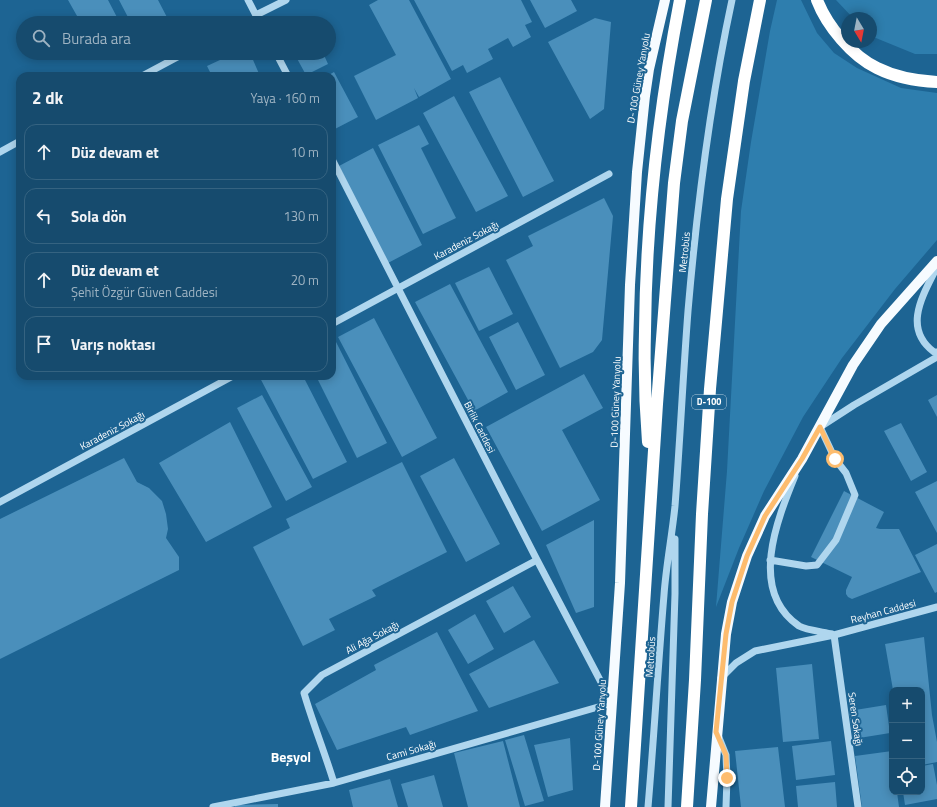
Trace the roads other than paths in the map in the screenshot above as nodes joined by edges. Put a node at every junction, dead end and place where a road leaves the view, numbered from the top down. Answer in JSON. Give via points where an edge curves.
{"nodes":[{"id":1,"x":248,"y":0,"type":"edge"},
{"id":2,"x":286,"y":0,"type":"edge"},
{"id":3,"x":666,"y":0,"type":"edge"},
{"id":4,"x":680,"y":0,"type":"edge"},
{"id":5,"x":706,"y":0,"type":"edge"},
{"id":6,"x":732,"y":0,"type":"edge"},
{"id":7,"x":760,"y":0,"type":"edge"},
{"id":8,"x":817,"y":0,"type":"edge"},
{"id":9,"x":256,"y":15,"type":"joint"},
{"id":10,"x":172,"y":60,"type":"edge"},
{"id":11,"x":280,"y":60,"type":"edge"},
{"id":12,"x":149,"y":72,"type":"edge"},
{"id":13,"x":286,"y":72,"type":"edge"},
{"id":14,"x":937,"y":82,"type":"edge"},
{"id":15,"x":16,"y":143,"type":"edge"},
{"id":16,"x":0,"y":152,"type":"edge"},
{"id":17,"x":336,"y":167,"type":"edge"},
{"id":18,"x":609,"y":174,"type":"dead end"},
{"id":19,"x":937,"y":262,"type":"edge"},
{"id":20,"x":937,"y":267,"type":"edge"},
{"id":21,"x":398,"y":288,"type":"junction"},
{"id":22,"x":336,"y":322,"type":"edge"},
{"id":23,"x":937,"y":352,"type":"edge"},
{"id":24,"x":937,"y":357,"type":"edge"},
{"id":25,"x":226,"y":380,"type":"edge"},
{"id":26,"x":820,"y":427,"type":"junction"},
{"id":27,"x":802,"y":459,"type":"junction"},
{"id":28,"x":652,"y":478,"type":"junction"},
{"id":29,"x":0,"y":502,"type":"edge"},
{"id":30,"x":674,"y":508,"type":"junction"},
{"id":31,"x":537,"y":560,"type":"junction"},
{"id":32,"x":770,"y":560,"type":"junction"},
{"id":33,"x":937,"y":607,"type":"edge"},
{"id":34,"x":834,"y":635,"type":"junction"},
{"id":35,"x":721,"y":678,"type":"junction"},
{"id":36,"x":612,"y":703,"type":"junction"},
{"id":37,"x":716,"y":732,"type":"junction"},
{"id":38,"x":334,"y":783,"type":"junction"},
{"id":39,"x":213,"y":807,"type":"edge"},
{"id":40,"x":605,"y":807,"type":"edge"},
{"id":41,"x":631,"y":807,"type":"edge"},
{"id":42,"x":648,"y":807,"type":"edge"},
{"id":43,"x":668,"y":807,"type":"edge"},
{"id":44,"x":687,"y":807,"type":"edge"},
{"id":45,"x":711,"y":807,"type":"edge"},
{"id":46,"x":726,"y":807,"type":"edge"},
{"id":47,"x":858,"y":807,"type":"edge"}],
"edges":[{"from":1,"to":9,"type":"street"},
{"from":2,"to":9,"type":"street"},
{"from":3,"to":36,"type":"main road","name":"D-100 Güney Yanyolu","via":[[648,76],[637,172],[630,277],[620,583]]},
{"from":4,"to":28,"type":"highway","via":[[658,136],[645,293],[647,426]]},
{"from":5,"to":28,"type":"highway","via":[[682,121],[674,183]]},
{"from":6,"to":30,"type":"street","name":"Metrobüs","via":[[706,141],[695,234]]},
{"from":7,"to":44,"type":"highway","number":"D-100","via":[[744,81],[727,199],[710,381]]},
{"from":8,"to":14,"type":"highway","via":[[830,26],[859,56],[877,68],[897,76],[921,82]]},
{"from":10,"to":12,"type":"street"},
{"from":11,"to":13,"type":"street"},
{"from":15,"to":16,"type":"street"},
{"from":17,"to":21,"type":"street","name":"Birlik Caddesi"},
{"from":18,"to":21,"type":"street","name":"Karadeniz Sokağı"},
{"from":19,"to":26,"type":"main road","via":[[881,324],[853,365]]},
{"from":20,"to":23,"type":"street","via":[[920,302],[918,316],[920,334],[926,346]]},
{"from":21,"to":22,"type":"street","name":"Karadeniz Sokağı"},
{"from":21,"to":31,"type":"street","name":"Birlik Caddesi"},
{"from":24,"to":26,"type":"street"},
{"from":25,"to":29,"type":"street","name":"Karadeniz Sokağı"},
{"from":26,"to":27,"type":"main road"},
{"from":26,"to":32,"type":"street","via":[[835,459],[846,473],[855,495],[836,540],[816,565],[806,566]]},
{"from":27,"to":32,"type":"street","via":[[784,503]]},
{"from":27,"to":35,"type":"main road","via":[[765,516],[747,556],[732,602]]},
{"from":28,"to":41,"type":"highway"},
{"from":30,"to":42,"type":"street","name":"Metrobüs","via":[[664,594]]},
{"from":30,"to":43,"type":"street","name":"Metrobüs","via":[[675,594]]},
{"from":31,"to":36,"type":"street","name":"Birlik Caddesi"},
{"from":31,"to":38,"type":"street","name":"Ali Ağa Sokağı","via":[[322,675],[304,694]]},
{"from":32,"to":34,"type":"street","via":[[772,588],[786,613],[800,626]]},
{"from":33,"to":34,"type":"street","name":"Reyhan Caddesi"},
{"from":34,"to":35,"type":"street","name":"Reyhan Caddesi","via":[[755,651]]},
{"from":34,"to":47,"type":"street","name":"Seren Sokağı"},
{"from":35,"to":37,"type":"main road"},
{"from":36,"to":38,"type":"street","name":"Cami Sokağı"},
{"from":36,"to":40,"type":"main road","name":"D-100 Güney Yanyolu"},
{"from":37,"to":45,"type":"main road"},
{"from":37,"to":46,"type":"street","via":[[726,755]]},
{"from":38,"to":39,"type":"street","name":"Cami Sokağı"}]}
